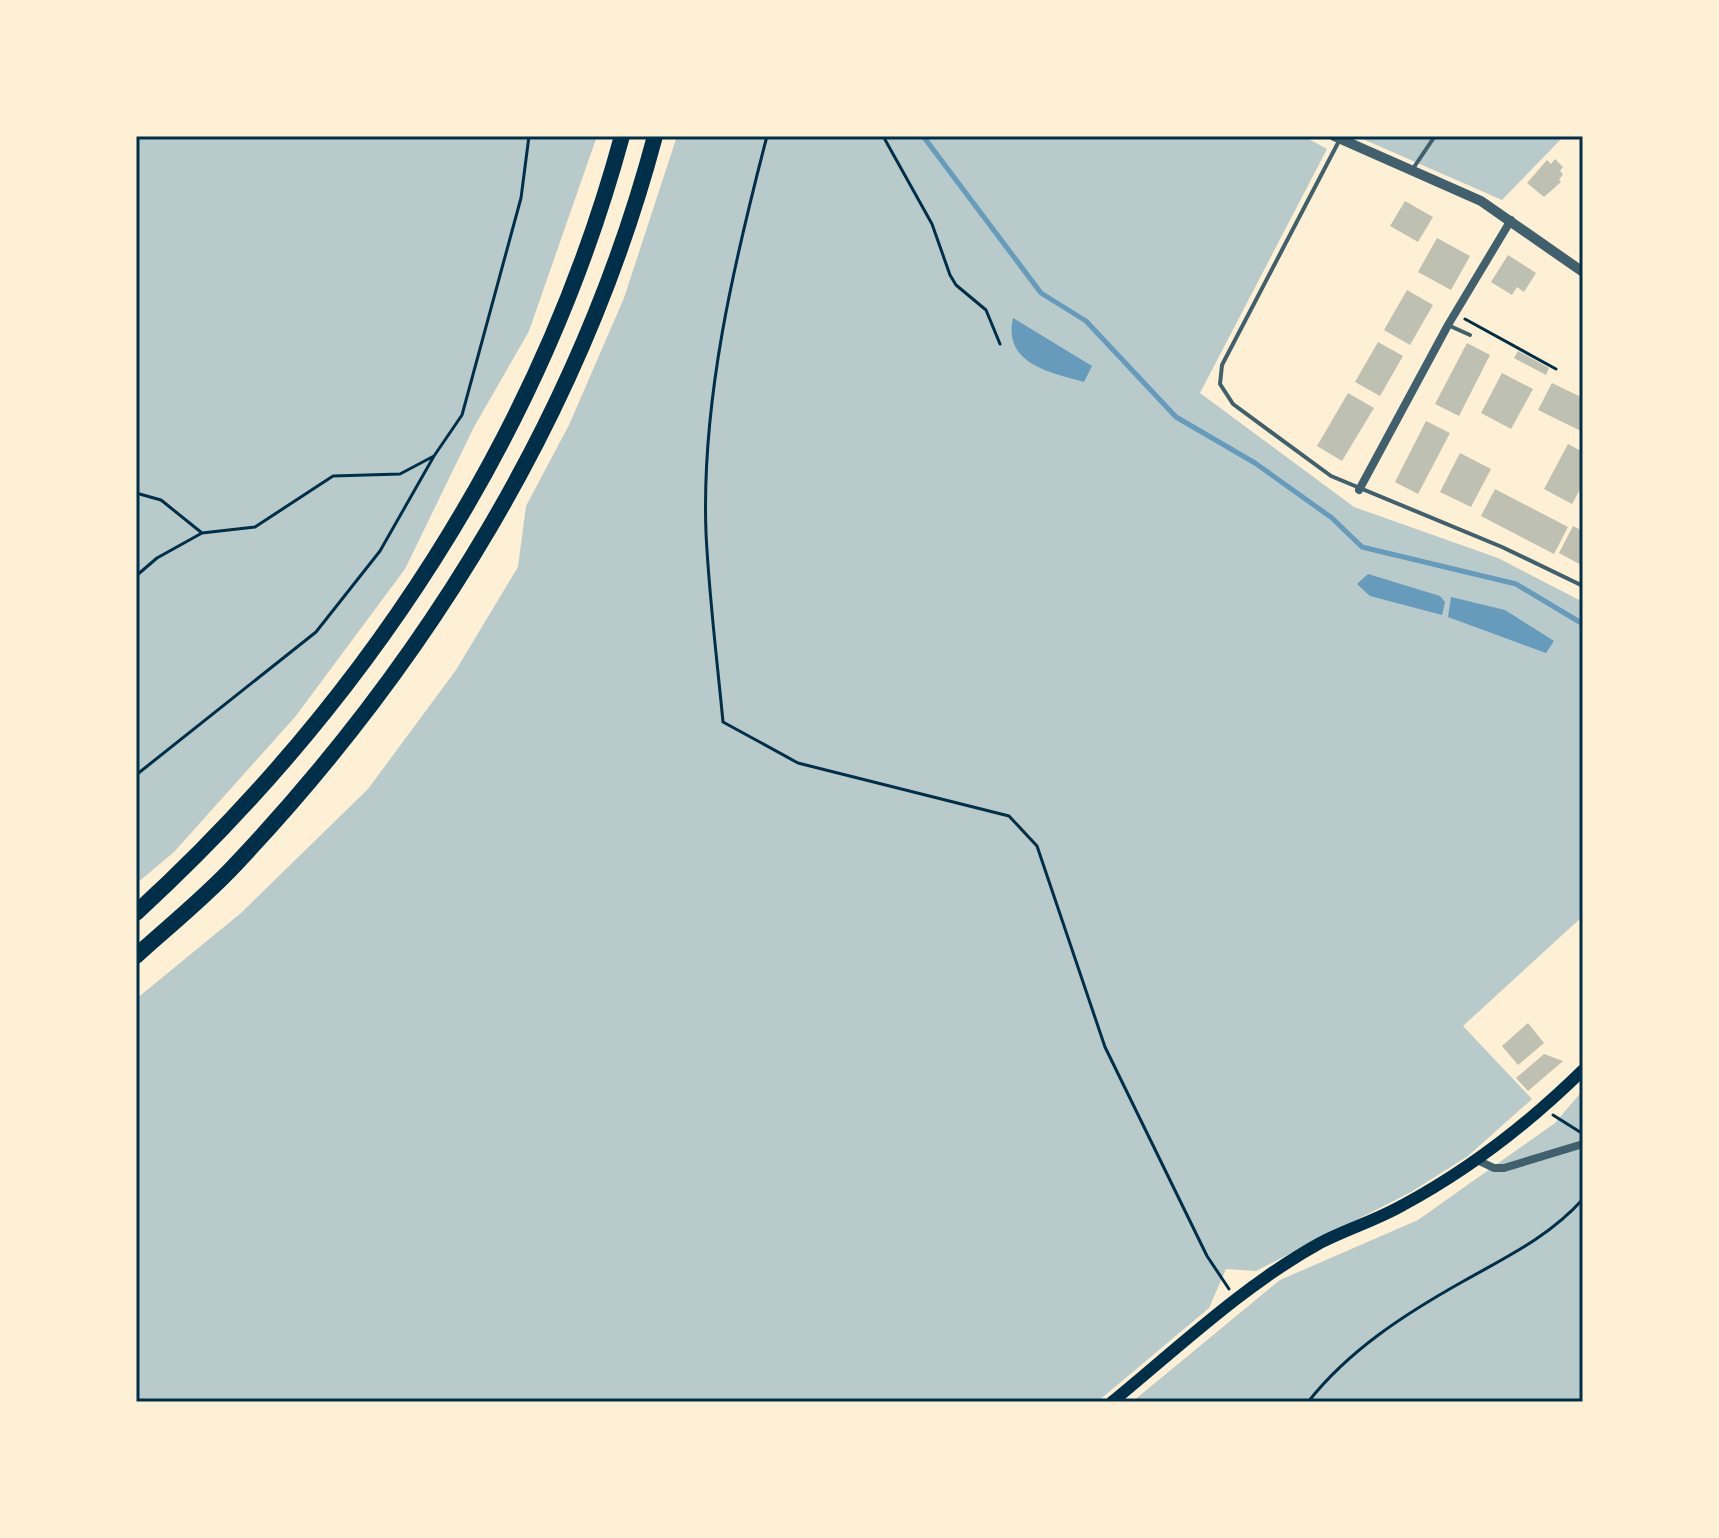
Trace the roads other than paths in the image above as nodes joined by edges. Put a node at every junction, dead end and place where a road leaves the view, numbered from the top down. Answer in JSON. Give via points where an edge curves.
{"nodes":[{"id":1,"x":622,"y":136,"type":"edge"},
{"id":2,"x":655,"y":136,"type":"edge"},
{"id":3,"x":1435,"y":136,"type":"edge"},
{"id":4,"x":1337,"y":138,"type":"edge"},
{"id":5,"x":1412,"y":170,"type":"junction"},
{"id":6,"x":1511,"y":220,"type":"junction"},
{"id":7,"x":1583,"y":272,"type":"edge"},
{"id":8,"x":1448,"y":325,"type":"junction"},
{"id":9,"x":1470,"y":335,"type":"dead end"},
{"id":10,"x":1359,"y":490,"type":"junction"},
{"id":11,"x":1583,"y":586,"type":"edge"},
{"id":12,"x":136,"y":913,"type":"edge"},
{"id":13,"x":136,"y":956,"type":"edge"},
{"id":14,"x":1583,"y":1070,"type":"edge"},
{"id":15,"x":1583,"y":1144,"type":"edge"},
{"id":16,"x":1477,"y":1160,"type":"junction"},
{"id":17,"x":1112,"y":1402,"type":"edge"}],
"edges":[{"from":1,"to":12,"type":"highway","via":[[555,327],[487,471],[406,606],[316,727],[210,845]]},
{"from":2,"to":13,"type":"highway","via":[[583,345],[512,491],[432,623],[338,750],[232,868]]},
{"from":3,"to":5,"type":"lane"},
{"from":4,"to":5,"type":"street"},
{"from":4,"to":10,"type":"lane","via":[[1222,365],[1220,384],[1233,404],[1331,476]]},
{"from":5,"to":6,"type":"street"},
{"from":6,"to":7,"type":"street"},
{"from":6,"to":8,"type":"street"},
{"from":8,"to":9,"type":"lane"},
{"from":8,"to":10,"type":"street"},
{"from":10,"to":11,"type":"lane"},
{"from":14,"to":16,"type":"main road","via":[[1544,1109]]},
{"from":15,"to":16,"type":"street","via":[[1504,1168]]},
{"from":16,"to":17,"type":"main road","via":[[1401,1206],[1319,1244],[1236,1299]]}]}
